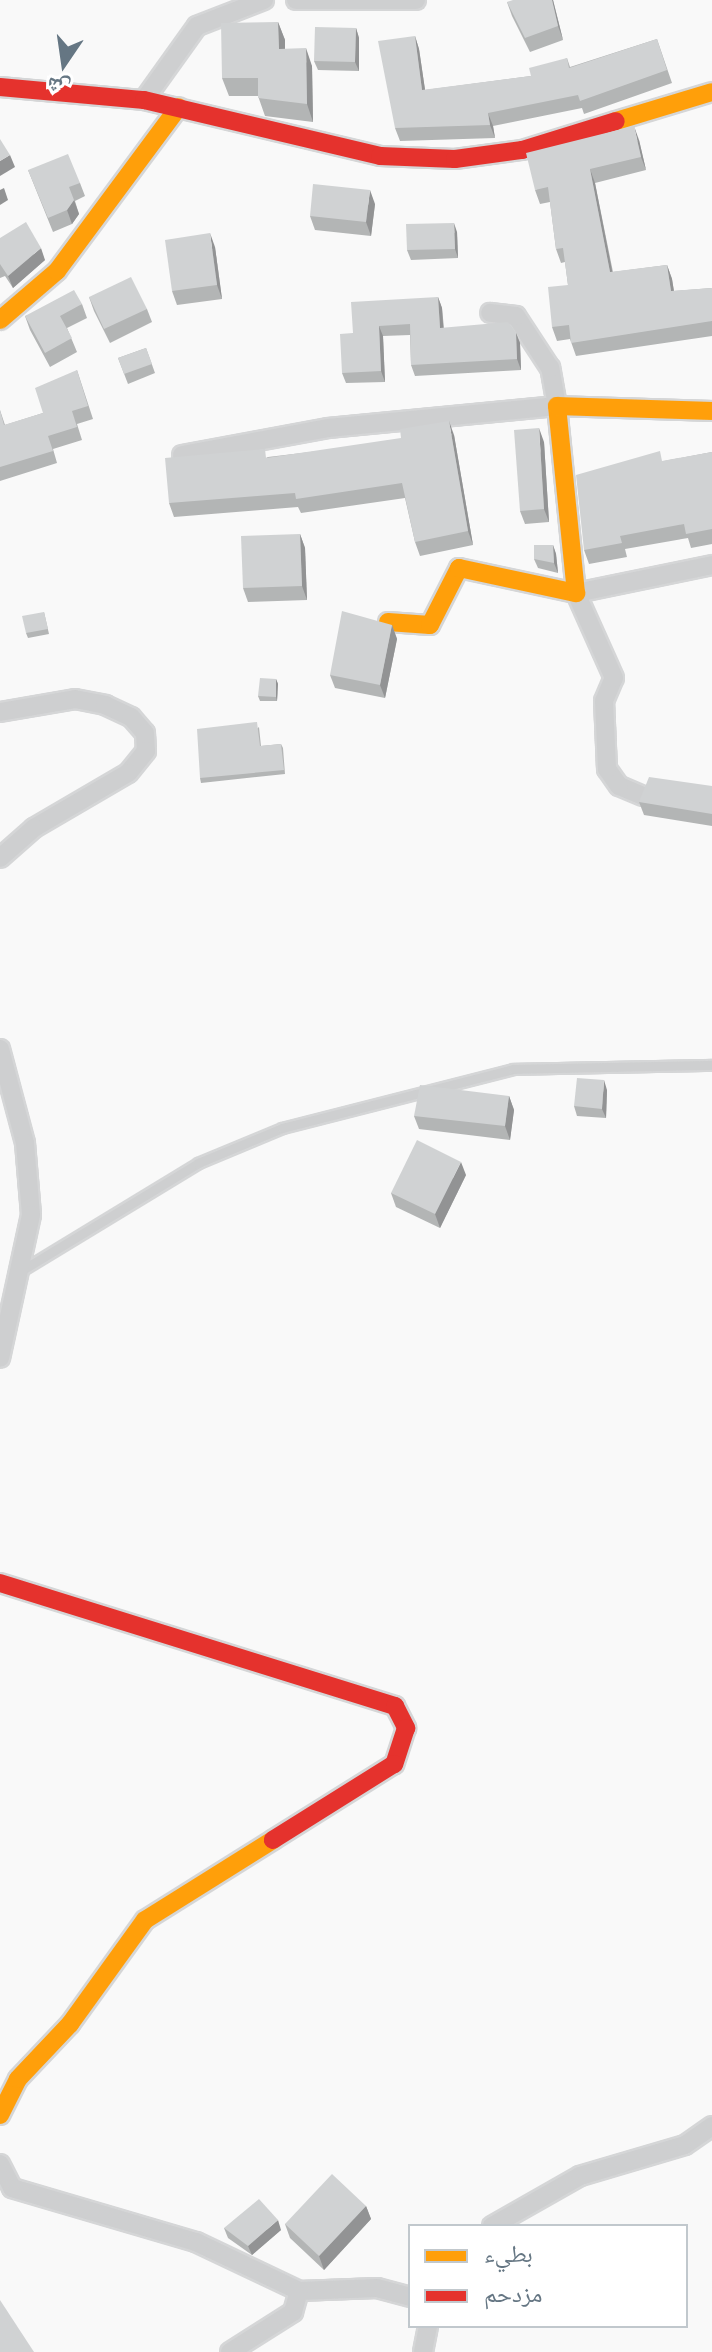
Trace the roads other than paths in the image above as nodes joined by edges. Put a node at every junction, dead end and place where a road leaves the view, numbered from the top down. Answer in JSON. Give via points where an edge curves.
{"nodes":[{"id":1,"x":264,"y":0,"type":"edge"},
{"id":2,"x":296,"y":0,"type":"edge"},
{"id":3,"x":416,"y":0,"type":"edge"},
{"id":4,"x":0,"y":87,"type":"edge"},
{"id":5,"x":712,"y":92,"type":"edge"},
{"id":6,"x":144,"y":100,"type":"junction"},
{"id":7,"x":179,"y":107,"type":"junction"},
{"id":8,"x":490,"y":313,"type":"dead end"},
{"id":9,"x":0,"y":320,"type":"edge"},
{"id":10,"x":557,"y":406,"type":"junction"},
{"id":11,"x":712,"y":411,"type":"edge"},
{"id":12,"x":182,"y":455,"type":"edge"},
{"id":13,"x":712,"y":565,"type":"edge"},
{"id":14,"x":576,"y":593,"type":"junction"},
{"id":15,"x":388,"y":622,"type":"edge"},
{"id":16,"x":0,"y":712,"type":"edge"},
{"id":17,"x":643,"y":796,"type":"edge"},
{"id":18,"x":0,"y":858,"type":"edge"},
{"id":19,"x":0,"y":1049,"type":"edge"},
{"id":20,"x":712,"y":1065,"type":"edge"},
{"id":21,"x":19,"y":1272,"type":"junction"},
{"id":22,"x":0,"y":1285,"type":"edge"},
{"id":23,"x":0,"y":1358,"type":"edge"},
{"id":24,"x":0,"y":1583,"type":"edge"},
{"id":25,"x":0,"y":2115,"type":"edge"},
{"id":26,"x":712,"y":2126,"type":"edge"},
{"id":27,"x":0,"y":2164,"type":"edge"},
{"id":28,"x":496,"y":2224,"type":"edge"},
{"id":29,"x":299,"y":2291,"type":"junction"},
{"id":30,"x":408,"y":2296,"type":"edge"},
{"id":31,"x":428,"y":2328,"type":"edge"},
{"id":32,"x":230,"y":2352,"type":"edge"},
{"id":33,"x":423,"y":2352,"type":"edge"}],
"edges":[{"from":1,"to":6,"type":"street","via":[[197,26]]},
{"from":2,"to":3,"type":"street"},
{"from":4,"to":6,"type":"street"},
{"from":5,"to":7,"type":"street","via":[[522,150],[455,159],[380,156],[291,140]]},
{"from":6,"to":7,"type":"street"},
{"from":7,"to":9,"type":"street","via":[[57,271]]},
{"from":8,"to":10,"type":"street","via":[[516,316],[550,368]]},
{"from":10,"to":11,"type":"street"},
{"from":10,"to":12,"type":"street","via":[[328,428]]},
{"from":10,"to":14,"type":"street"},
{"from":13,"to":14,"type":"street"},
{"from":14,"to":15,"type":"street","via":[[459,568],[430,625]]},
{"from":14,"to":17,"type":"street","via":[[614,678],[604,701],[607,769],[619,786]]},
{"from":16,"to":18,"type":"street","via":[[75,699],[105,705],[131,717],[145,733],[146,751],[128,773],[34,828]]},
{"from":19,"to":21,"type":"street","via":[[25,1143],[31,1215]]},
{"from":20,"to":21,"type":"lane","via":[[513,1069],[282,1128],[198,1163]]},
{"from":21,"to":22,"type":"street"},
{"from":21,"to":23,"type":"street"},
{"from":24,"to":25,"type":"street","via":[[310,1674],[395,1706],[406,1728],[394,1764],[145,1920],[70,2024],[18,2079]]},
{"from":26,"to":28,"type":"street","via":[[685,2145],[580,2176]]},
{"from":27,"to":29,"type":"street","via":[[12,2188],[196,2242]]},
{"from":29,"to":30,"type":"street","via":[[377,2288]]},
{"from":29,"to":32,"type":"street","via":[[293,2312]]},
{"from":31,"to":33,"type":"street"}]}
